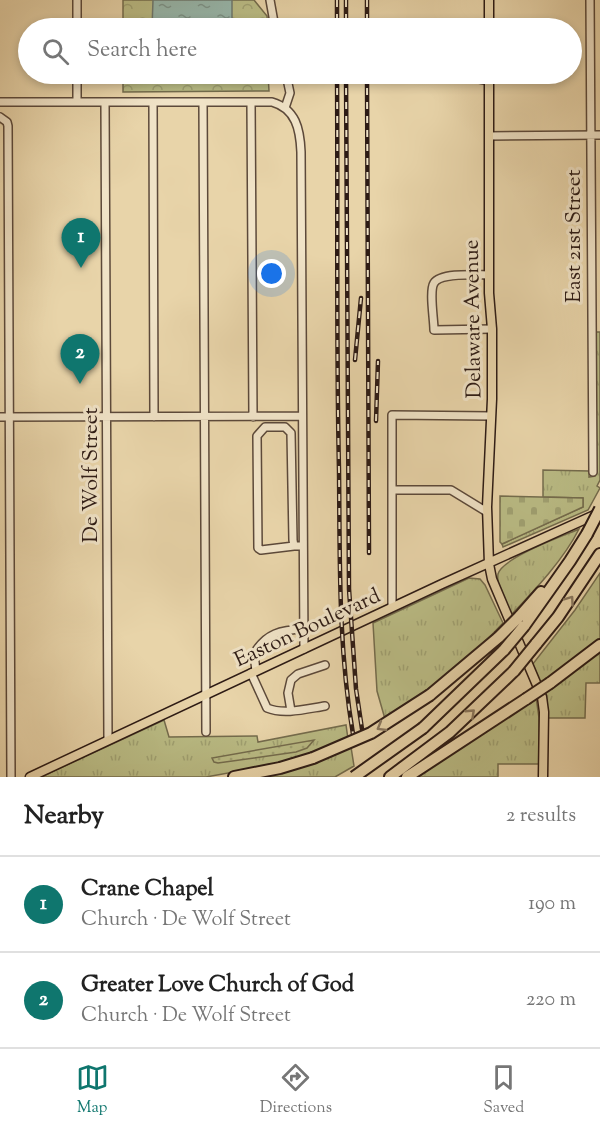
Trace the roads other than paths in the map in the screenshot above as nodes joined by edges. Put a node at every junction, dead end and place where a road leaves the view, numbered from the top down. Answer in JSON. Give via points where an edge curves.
{"nodes":[{"id":1,"x":77,"y":0,"type":"edge"},
{"id":2,"x":270,"y":0,"type":"edge"},
{"id":3,"x":489,"y":0,"type":"edge"},
{"id":4,"x":590,"y":0,"type":"edge"},
{"id":5,"x":77,"y":18,"type":"edge"},
{"id":6,"x":273,"y":18,"type":"edge"},
{"id":7,"x":489,"y":18,"type":"edge"},
{"id":8,"x":77,"y":84,"type":"edge"},
{"id":9,"x":288,"y":84,"type":"edge"},
{"id":10,"x":489,"y":84,"type":"edge"},
{"id":11,"x":0,"y":102,"type":"edge"},
{"id":12,"x":77,"y":102,"type":"junction"},
{"id":13,"x":105,"y":102,"type":"junction"},
{"id":14,"x":153,"y":102,"type":"junction"},
{"id":15,"x":203,"y":102,"type":"junction"},
{"id":16,"x":251,"y":102,"type":"junction"},
{"id":17,"x":285,"y":108,"type":"junction"},
{"id":18,"x":0,"y":117,"type":"edge"},
{"id":19,"x":591,"y":135,"type":"junction"},
{"id":20,"x":600,"y":135,"type":"edge"},
{"id":21,"x":489,"y":136,"type":"junction"},
{"id":22,"x":489,"y":275,"type":"junction"},
{"id":23,"x":492,"y":329,"type":"junction"},
{"id":24,"x":301,"y":416,"type":"junction"},
{"id":25,"x":491,"y":416,"type":"junction"},
{"id":26,"x":0,"y":417,"type":"edge"},
{"id":27,"x":9,"y":417,"type":"junction"},
{"id":28,"x":106,"y":417,"type":"junction"},
{"id":29,"x":154,"y":417,"type":"junction"},
{"id":30,"x":205,"y":417,"type":"junction"},
{"id":31,"x":253,"y":417,"type":"junction"},
{"id":32,"x":593,"y":472,"type":"dead end"},
{"id":33,"x":392,"y":490,"type":"junction"},
{"id":34,"x":600,"y":511,"type":"edge"},
{"id":35,"x":487,"y":512,"type":"junction"},
{"id":36,"x":294,"y":546,"type":"junction"},
{"id":37,"x":303,"y":546,"type":"junction"},
{"id":38,"x":600,"y":554,"type":"edge"},
{"id":39,"x":489,"y":564,"type":"junction"},
{"id":40,"x":392,"y":607,"type":"junction"},
{"id":41,"x":522,"y":621,"type":"junction"},
{"id":42,"x":304,"y":629,"type":"junction"},
{"id":43,"x":600,"y":645,"type":"edge"},
{"id":44,"x":304,"y":649,"type":"junction"},
{"id":45,"x":10,"y":657,"type":"junction"},
{"id":46,"x":0,"y":658,"type":"edge"},
{"id":47,"x":325,"y":665,"type":"dead end"},
{"id":48,"x":254,"y":672,"type":"junction"},
{"id":49,"x":206,"y":695,"type":"junction"},
{"id":50,"x":325,"y":706,"type":"dead end"},
{"id":51,"x":291,"y":711,"type":"junction"},
{"id":52,"x":206,"y":732,"type":"dead end"},
{"id":53,"x":108,"y":740,"type":"junction"},
{"id":54,"x":428,"y":756,"type":"junction"},
{"id":55,"x":11,"y":777,"type":"edge"},
{"id":56,"x":30,"y":777,"type":"edge"},
{"id":57,"x":234,"y":777,"type":"edge"},
{"id":58,"x":354,"y":777,"type":"edge"},
{"id":59,"x":390,"y":777,"type":"edge"},
{"id":60,"x":407,"y":777,"type":"edge"},
{"id":61,"x":543,"y":777,"type":"edge"}],
"edges":[{"from":1,"to":5,"type":"street"},
{"from":2,"to":6,"type":"street"},
{"from":3,"to":7,"type":"main road"},
{"from":4,"to":19,"type":"street","name":"East 21st Street"},
{"from":8,"to":12,"type":"street"},
{"from":9,"to":17,"type":"street","via":[[290,93]]},
{"from":10,"to":21,"type":"main road","name":"Delaware Avenue"},
{"from":11,"to":12,"type":"street"},
{"from":12,"to":13,"type":"street"},
{"from":13,"to":14,"type":"street"},
{"from":13,"to":28,"type":"street","name":"De Wolf Street"},
{"from":14,"to":15,"type":"street"},
{"from":14,"to":29,"type":"street"},
{"from":15,"to":16,"type":"street"},
{"from":15,"to":30,"type":"street"},
{"from":16,"to":17,"type":"street","via":[[272,102]]},
{"from":16,"to":31,"type":"street"},
{"from":17,"to":24,"type":"street","via":[[297,125],[301,152]]},
{"from":18,"to":27,"type":"street","via":[[8,126]]},
{"from":19,"to":20,"type":"street"},
{"from":19,"to":21,"type":"street"},
{"from":19,"to":32,"type":"street","name":"East 21st Street"},
{"from":21,"to":22,"type":"main road","name":"Delaware Avenue"},
{"from":22,"to":23,"type":"main road","name":"Delaware Avenue"},
{"from":22,"to":23,"type":"street","via":[[450,276],[433,284],[434,330]]},
{"from":23,"to":25,"type":"main road","name":"Delaware Avenue"},
{"from":24,"to":31,"type":"street"},
{"from":24,"to":37,"type":"street"},
{"from":25,"to":33,"type":"street","via":[[392,415]]},
{"from":25,"to":35,"type":"main road","name":"Delaware Avenue"},
{"from":26,"to":27,"type":"street"},
{"from":27,"to":28,"type":"street"},
{"from":27,"to":45,"type":"street"},
{"from":28,"to":29,"type":"street"},
{"from":28,"to":53,"type":"street","name":"De Wolf Street"},
{"from":29,"to":30,"type":"street"},
{"from":30,"to":31,"type":"street"},
{"from":30,"to":49,"type":"street"},
{"from":33,"to":35,"type":"street","via":[[451,490]]},
{"from":33,"to":40,"type":"street"},
{"from":34,"to":39,"type":"main road","name":"Easton Boulevard"},
{"from":34,"to":41,"type":"highway","bridge":true,"via":[[570,561]]},
{"from":35,"to":39,"type":"main road","name":"Delaware Avenue"},
{"from":36,"to":36,"type":"street","via":[[291,433],[285,427],[265,427],[257,436],[258,548]]},
{"from":36,"to":37,"type":"street"},
{"from":37,"to":42,"type":"street"},
{"from":54,"to":38,"type":"highway","one_way":true,"bridge":true,"via":[[537,644]]},
{"from":39,"to":40,"type":"main road","name":"Easton Boulevard"},
{"from":39,"to":61,"type":"main road","via":[[542,697]]},
{"from":40,"to":44,"type":"main road","name":"Easton Boulevard"},
{"from":41,"to":57,"type":"highway","one_way":true,"bridge":true,"via":[[430,695],[371,733],[313,758]]},
{"from":41,"to":58,"type":"highway","bridge":true,"via":[[504,650],[423,728]]},
{"from":42,"to":44,"type":"street"},
{"from":42,"to":48,"type":"street","via":[[269,635],[254,654]]},
{"from":43,"to":54,"type":"highway","bridge":true,"via":[[526,699]]},
{"from":44,"to":48,"type":"main road","name":"Easton Boulevard"},
{"from":45,"to":46,"type":"street"},
{"from":45,"to":55,"type":"street"},
{"from":47,"to":51,"type":"street","via":[[291,680]]},
{"from":48,"to":49,"type":"main road","name":"Easton Boulevard"},
{"from":48,"to":51,"type":"street","via":[[267,708]]},
{"from":49,"to":52,"type":"street"},
{"from":49,"to":53,"type":"main road","name":"Easton Boulevard"},
{"from":50,"to":51,"type":"street"},
{"from":53,"to":56,"type":"main road","name":"Easton Boulevard"},
{"from":54,"to":59,"type":"highway"},
{"from":54,"to":60,"type":"highway"}]}
